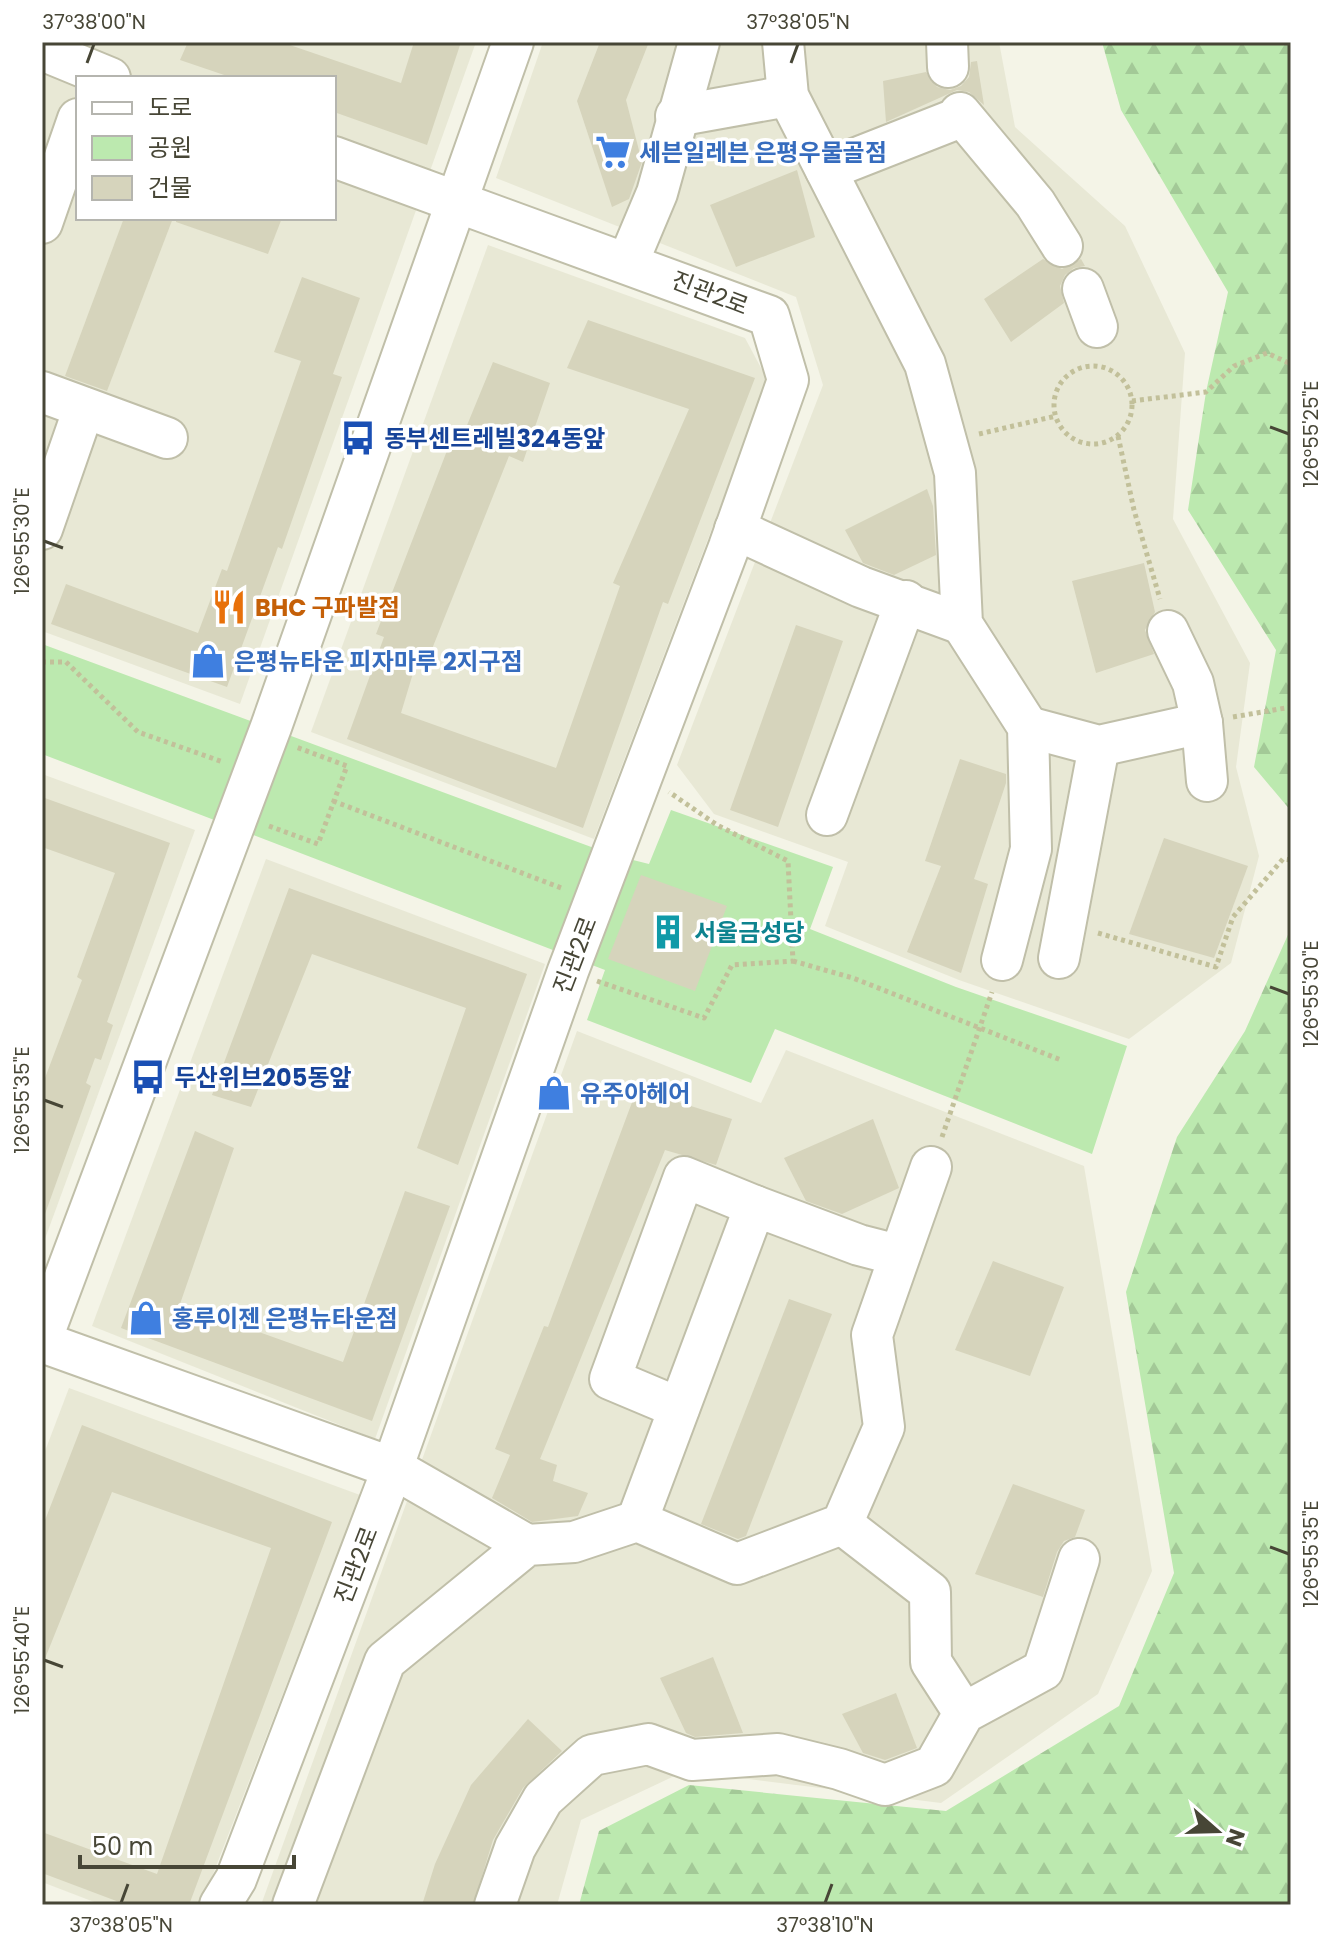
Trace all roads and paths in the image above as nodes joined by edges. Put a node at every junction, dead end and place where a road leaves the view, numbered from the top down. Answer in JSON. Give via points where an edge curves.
{"nodes":[{"id":1,"x":513,"y":42,"type":"edge"},
{"id":2,"x":699,"y":42,"type":"edge"},
{"id":3,"x":783,"y":42,"type":"edge"},
{"id":4,"x":42,"y":50,"type":"edge"},
{"id":5,"x":100,"y":68,"type":"edge"},
{"id":6,"x":788,"y":96,"type":"junction"},
{"id":7,"x":676,"y":116,"type":"junction"},
{"id":8,"x":76,"y":125,"type":"edge"},
{"id":9,"x":336,"y":158,"type":"edge"},
{"id":10,"x":826,"y":170,"type":"junction"},
{"id":11,"x":456,"y":200,"type":"junction"},
{"id":12,"x":42,"y":223,"type":"edge"},
{"id":13,"x":1062,"y":246,"type":"dead end"},
{"id":14,"x":628,"y":262,"type":"junction"},
{"id":15,"x":1083,"y":289,"type":"dead end"},
{"id":16,"x":1097,"y":327,"type":"dead end"},
{"id":17,"x":1291,"y":364,"type":"edge"},
{"id":18,"x":42,"y":392,"type":"edge"},
{"id":19,"x":1132,"y":401,"type":"junction"},
{"id":20,"x":84,"y":408,"type":"junction"},
{"id":21,"x":1056,"y":416,"type":"junction"},
{"id":22,"x":1118,"y":436,"type":"junction"},
{"id":23,"x":167,"y":438,"type":"dead end"},
{"id":24,"x":966,"y":438,"type":"dead end"},
{"id":25,"x":42,"y":529,"type":"edge"},
{"id":26,"x":735,"y":529,"type":"junction"},
{"id":27,"x":906,"y":601,"type":"junction"},
{"id":28,"x":962,"y":624,"type":"junction"},
{"id":29,"x":1168,"y":631,"type":"joint"},
{"id":30,"x":42,"y":662,"type":"edge"},
{"id":31,"x":1291,"y":707,"type":"edge"},
{"id":32,"x":1202,"y":723,"type":"junction"},
{"id":33,"x":1028,"y":727,"type":"junction"},
{"id":34,"x":289,"y":745,"type":"dead end"},
{"id":35,"x":1099,"y":746,"type":"junction"},
{"id":36,"x":236,"y":767,"type":"dead end"},
{"id":37,"x":1207,"y":781,"type":"dead end"},
{"id":38,"x":668,"y":791,"type":"dead end"},
{"id":39,"x":333,"y":801,"type":"junction"},
{"id":40,"x":827,"y":815,"type":"dead end"},
{"id":41,"x":260,"y":823,"type":"dead end"},
{"id":42,"x":1291,"y":860,"type":"edge"},
{"id":43,"x":568,"y":890,"type":"dead end"},
{"id":44,"x":1063,"y":940,"type":"joint"},
{"id":45,"x":1002,"y":960,"type":"joint"},
{"id":46,"x":793,"y":961,"type":"junction"},
{"id":47,"x":585,"y":977,"type":"dead end"},
{"id":48,"x":980,"y":1029,"type":"junction"},
{"id":49,"x":1061,"y":1060,"type":"dead end"},
{"id":50,"x":931,"y":1167,"type":"joint"},
{"id":51,"x":755,"y":1206,"type":"junction"},
{"id":52,"x":898,"y":1255,"type":"junction"},
{"id":53,"x":42,"y":1340,"type":"edge"},
{"id":54,"x":679,"y":1408,"type":"junction"},
{"id":55,"x":393,"y":1468,"type":"junction"},
{"id":56,"x":637,"y":1521,"type":"junction"},
{"id":57,"x":842,"y":1524,"type":"junction"},
{"id":58,"x":527,"y":1545,"type":"junction"},
{"id":59,"x":1079,"y":1559,"type":"dead end"},
{"id":60,"x":964,"y":1713,"type":"junction"},
{"id":61,"x":220,"y":1905,"type":"edge"},
{"id":62,"x":293,"y":1905,"type":"edge"},
{"id":63,"x":495,"y":1905,"type":"edge"}],
"edges":[{"from":1,"to":11,"type":"street"},
{"from":2,"to":7,"type":"street"},
{"from":3,"to":6,"type":"street"},
{"from":4,"to":5,"type":"street"},
{"from":6,"to":7,"type":"street"},
{"from":6,"to":10,"type":"street"},
{"from":7,"to":14,"type":"street","via":[[657,193]]},
{"from":8,"to":12,"type":"street"},
{"from":9,"to":11,"type":"street","name":"진관2로"},
{"from":10,"to":13,"type":"street","via":[[961,115],[1035,203]]},
{"from":10,"to":28,"type":"street","via":[[925,364],[955,473]]},
{"from":11,"to":14,"type":"street","name":"진관2로"},
{"from":11,"to":53,"type":"street","via":[[271,727]]},
{"from":14,"to":26,"type":"street","name":"진관2로","via":[[769,316],[788,380]]},
{"from":15,"to":16,"type":"street"},
{"from":17,"to":19,"type":"path","via":[[1267,353],[1234,366],[1206,392]]},
{"from":18,"to":20,"type":"street"},
{"from":19,"to":21,"type":"path","via":[[1122,378],[1099,366],[1086,366],[1064,379],[1054,403]]},
{"from":19,"to":22,"type":"path"},
{"from":20,"to":23,"type":"street"},
{"from":20,"to":25,"type":"street"},
{"from":21,"to":22,"type":"path","via":[[1070,437],[1082,442],[1107,442]]},
{"from":21,"to":24,"type":"path"},
{"from":22,"to":29,"type":"path"},
{"from":26,"to":27,"type":"street","via":[[861,587]]},
{"from":26,"to":55,"type":"street","name":"진관2로","via":[[568,971]]},
{"from":27,"to":28,"type":"street"},
{"from":27,"to":40,"type":"street"},
{"from":28,"to":33,"type":"street"},
{"from":29,"to":32,"type":"street","via":[[1193,683]]},
{"from":30,"to":36,"type":"path","via":[[66,662],[138,732]]},
{"from":31,"to":32,"type":"path"},
{"from":32,"to":35,"type":"street"},
{"from":32,"to":37,"type":"street"},
{"from":33,"to":35,"type":"street"},
{"from":33,"to":45,"type":"street","via":[[1031,849]]},
{"from":34,"to":39,"type":"path","via":[[347,766]]},
{"from":35,"to":44,"type":"street"},
{"from":38,"to":46,"type":"path","via":[[717,825],[788,861]]},
{"from":39,"to":41,"type":"path","via":[[318,844]]},
{"from":39,"to":43,"type":"path"},
{"from":42,"to":44,"type":"path","via":[[1283,859],[1233,917],[1216,967]]},
{"from":45,"to":48,"type":"path"},
{"from":46,"to":47,"type":"path","via":[[732,965],[704,1018]]},
{"from":46,"to":48,"type":"path","via":[[853,978]]},
{"from":48,"to":49,"type":"path"},
{"from":48,"to":50,"type":"path"},
{"from":50,"to":52,"type":"street"},
{"from":51,"to":52,"type":"street"},
{"from":51,"to":54,"type":"street"},
{"from":51,"to":54,"type":"street","via":[[684,1177],[610,1379]]},
{"from":52,"to":57,"type":"street","via":[[872,1335],[884,1427]]},
{"from":53,"to":55,"type":"street","via":[[282,1410]]},
{"from":54,"to":56,"type":"street"},
{"from":55,"to":58,"type":"street"},
{"from":55,"to":61,"type":"street","name":"진관2로","via":[[236,1879]]},
{"from":56,"to":57,"type":"street","via":[[737,1564]]},
{"from":56,"to":58,"type":"street","via":[[574,1542]]},
{"from":57,"to":60,"type":"street","via":[[930,1592],[931,1662]]},
{"from":58,"to":62,"type":"street","via":[[385,1661]]},
{"from":59,"to":60,"type":"street","via":[[1043,1670]]},
{"from":60,"to":63,"type":"street","via":[[934,1766],[885,1785],[778,1754],[692,1760],[648,1744],[592,1755],[543,1799],[515,1848]]}]}
